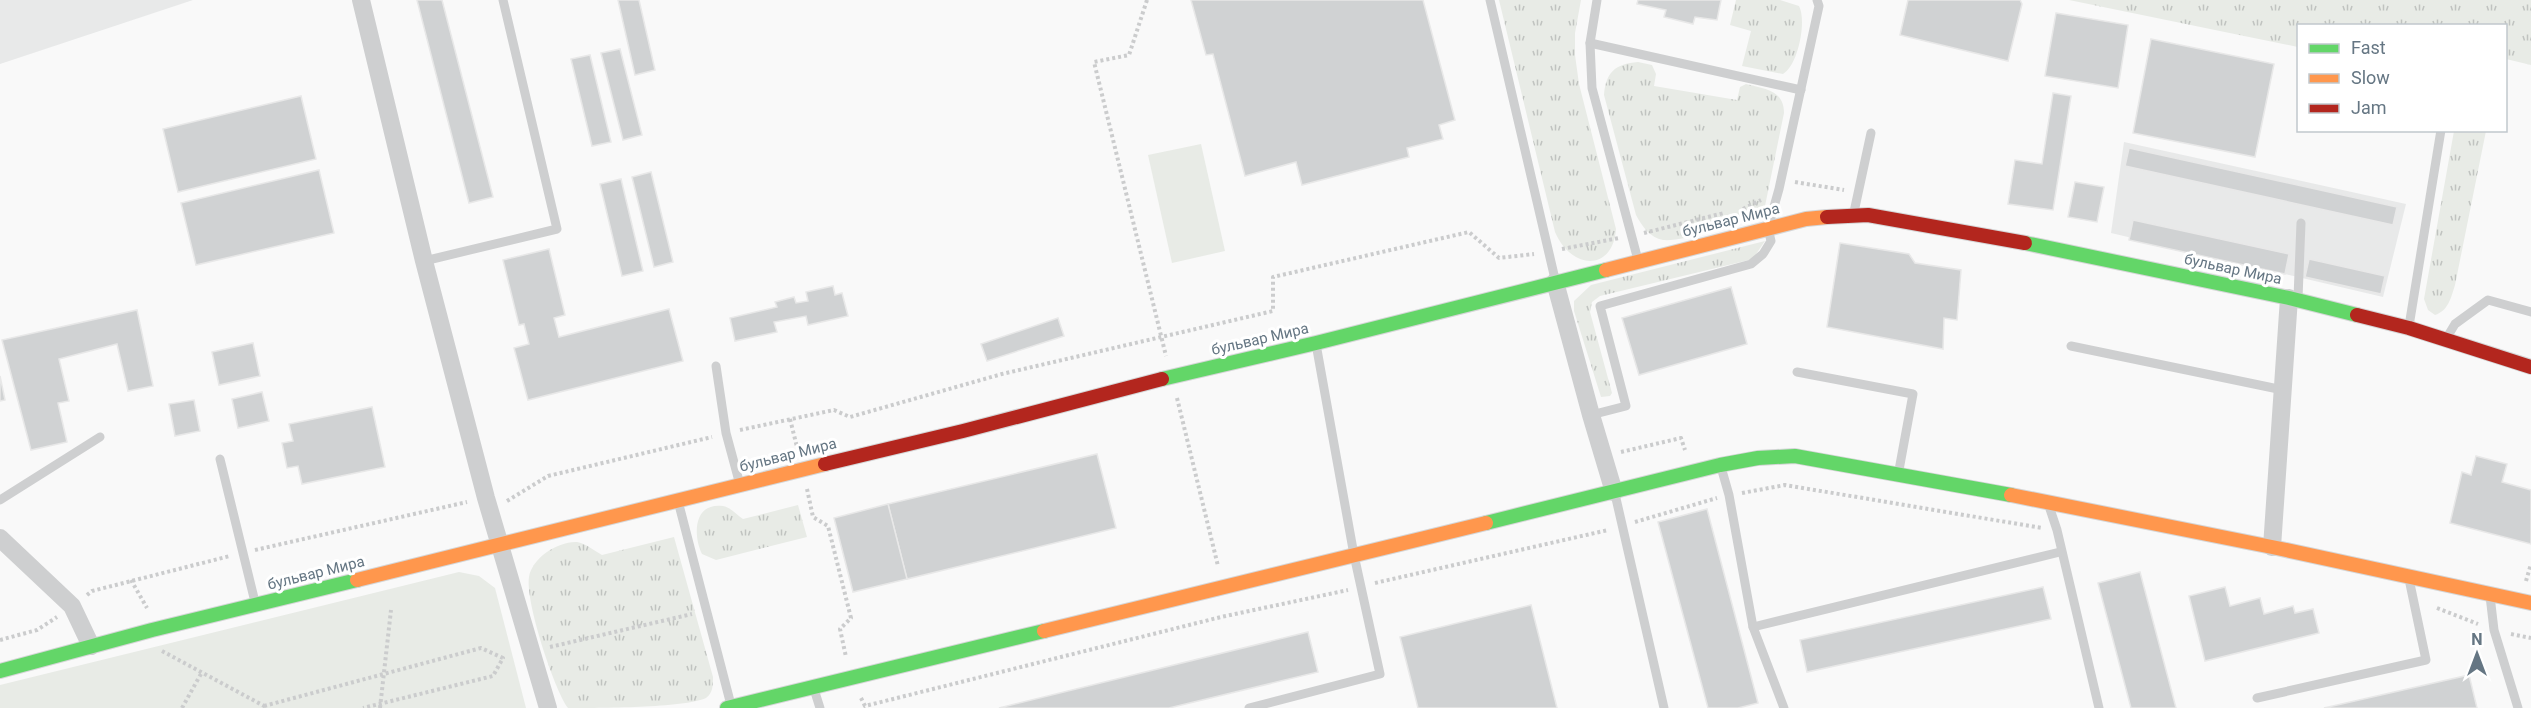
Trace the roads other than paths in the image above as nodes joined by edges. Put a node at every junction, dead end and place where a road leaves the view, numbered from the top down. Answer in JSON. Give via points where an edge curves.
{"nodes":[{"id":1,"x":361,"y":0,"type":"edge"},
{"id":2,"x":502,"y":0,"type":"edge"},
{"id":3,"x":1490,"y":0,"type":"edge"},
{"id":4,"x":1597,"y":0,"type":"edge"},
{"id":5,"x":1817,"y":0,"type":"edge"},
{"id":6,"x":1590,"y":42,"type":"junction"},
{"id":7,"x":1801,"y":90,"type":"junction"},
{"id":8,"x":2440,"y":132,"type":"edge"},
{"id":9,"x":1871,"y":133,"type":"dead end"},
{"id":10,"x":1853,"y":214,"type":"junction"},
{"id":11,"x":2301,"y":223,"type":"dead end"},
{"id":12,"x":1768,"y":228,"type":"junction"},
{"id":13,"x":1638,"y":260,"type":"junction"},
{"id":14,"x":424,"y":261,"type":"junction"},
{"id":15,"x":1555,"y":282,"type":"junction"},
{"id":16,"x":2293,"y":299,"type":"junction"},
{"id":17,"x":2531,"y":312,"type":"edge"},
{"id":18,"x":2409,"y":328,"type":"junction"},
{"id":19,"x":2446,"y":339,"type":"junction"},
{"id":20,"x":1316,"y":343,"type":"junction"},
{"id":21,"x":2071,"y":346,"type":"dead end"},
{"id":22,"x":716,"y":366,"type":"dead end"},
{"id":23,"x":2531,"y":367,"type":"edge"},
{"id":24,"x":1797,"y":372,"type":"dead end"},
{"id":25,"x":2283,"y":390,"type":"junction"},
{"id":26,"x":1591,"y":415,"type":"junction"},
{"id":27,"x":100,"y":437,"type":"dead end"},
{"id":28,"x":220,"y":459,"type":"dead end"},
{"id":29,"x":1720,"y":465,"type":"junction"},
{"id":30,"x":1898,"y":473,"type":"junction"},
{"id":31,"x":740,"y":483,"type":"junction"},
{"id":32,"x":1614,"y":492,"type":"junction"},
{"id":33,"x":0,"y":500,"type":"edge"},
{"id":34,"x":678,"y":501,"type":"junction"},
{"id":35,"x":2048,"y":503,"type":"junction"},
{"id":36,"x":0,"y":538,"type":"edge"},
{"id":37,"x":500,"y":545,"type":"junction"},
{"id":38,"x":2272,"y":546,"type":"junction"},
{"id":39,"x":2060,"y":552,"type":"junction"},
{"id":40,"x":1354,"y":555,"type":"junction"},
{"id":41,"x":2409,"y":577,"type":"junction"},
{"id":42,"x":2490,"y":596,"type":"junction"},
{"id":43,"x":2531,"y":603,"type":"edge"},
{"id":44,"x":255,"y":604,"type":"junction"},
{"id":45,"x":1753,"y":627,"type":"junction"},
{"id":46,"x":91,"y":646,"type":"junction"},
{"id":47,"x":0,"y":670,"type":"edge"},
{"id":48,"x":813,"y":686,"type":"junction"},
{"id":49,"x":2257,"y":698,"type":"dead end"},
{"id":50,"x":548,"y":708,"type":"edge"},
{"id":51,"x":730,"y":708,"type":"edge"},
{"id":52,"x":820,"y":708,"type":"edge"},
{"id":53,"x":1249,"y":708,"type":"edge"},
{"id":54,"x":1664,"y":708,"type":"edge"},
{"id":55,"x":1784,"y":708,"type":"edge"},
{"id":56,"x":2099,"y":708,"type":"edge"},
{"id":57,"x":2518,"y":708,"type":"edge"}],
"edges":[{"from":1,"to":14,"type":"street"},
{"from":2,"to":14,"type":"lane","via":[[557,229]]},
{"from":3,"to":15,"type":"lane"},
{"from":4,"to":6,"type":"lane"},
{"from":5,"to":7,"type":"lane"},
{"from":6,"to":7,"type":"lane"},
{"from":6,"to":13,"type":"lane","via":[[1592,88]]},
{"from":7,"to":12,"type":"lane"},
{"from":8,"to":18,"type":"lane"},
{"from":9,"to":10,"type":"lane"},
{"from":10,"to":12,"type":"street","name":"бульвар Мира"},
{"from":10,"to":16,"type":"street","name":"бульвар Мира","via":[[2040,246]]},
{"from":11,"to":16,"type":"lane"},
{"from":12,"to":13,"type":"street","name":"бульвар Мира"},
{"from":12,"to":26,"type":"lane","via":[[1771,241],[1751,264],[1600,306],[1626,406]]},
{"from":13,"to":15,"type":"street","name":"бульвар Мира"},
{"from":14,"to":37,"type":"street"},
{"from":15,"to":20,"type":"street","name":"бульвар Мира"},
{"from":15,"to":26,"type":"street"},
{"from":16,"to":18,"type":"street","name":"бульвар Мира"},
{"from":16,"to":25,"type":"street"},
{"from":17,"to":19,"type":"lane","via":[[2488,300],[2455,324]]},
{"from":18,"to":19,"type":"street","name":"бульвар Мира"},
{"from":19,"to":23,"type":"street","name":"бульвар Мира"},
{"from":20,"to":31,"type":"street","name":"бульвар Мира"},
{"from":20,"to":40,"type":"lane"},
{"from":21,"to":25,"type":"lane"},
{"from":22,"to":31,"type":"lane","via":[[726,433]]},
{"from":24,"to":30,"type":"lane","via":[[1913,394]]},
{"from":25,"to":38,"type":"street"},
{"from":26,"to":32,"type":"street"},
{"from":27,"to":33,"type":"lane"},
{"from":28,"to":44,"type":"lane"},
{"from":29,"to":30,"type":"street","via":[[1795,456]]},
{"from":29,"to":32,"type":"street"},
{"from":29,"to":45,"type":"lane"},
{"from":30,"to":35,"type":"street"},
{"from":31,"to":34,"type":"street","name":"бульвар Мира"},
{"from":32,"to":40,"type":"street"},
{"from":32,"to":54,"type":"lane"},
{"from":34,"to":37,"type":"street","name":"бульвар Мира"},
{"from":34,"to":51,"type":"lane"},
{"from":35,"to":38,"type":"street"},
{"from":35,"to":39,"type":"lane"},
{"from":36,"to":46,"type":"street","via":[[72,606]]},
{"from":37,"to":44,"type":"street","name":"бульвар Мира"},
{"from":37,"to":50,"type":"street"},
{"from":38,"to":41,"type":"street"},
{"from":39,"to":45,"type":"lane"},
{"from":39,"to":56,"type":"lane"},
{"from":40,"to":48,"type":"street"},
{"from":40,"to":53,"type":"lane","via":[[1380,674]]},
{"from":41,"to":42,"type":"street"},
{"from":41,"to":49,"type":"lane","via":[[2426,660]]},
{"from":42,"to":43,"type":"street"},
{"from":42,"to":57,"type":"lane","via":[[2494,630]]},
{"from":44,"to":46,"type":"street","name":"бульвар Мира"},
{"from":45,"to":55,"type":"lane"},
{"from":46,"to":47,"type":"street","name":"бульвар Мира"},
{"from":48,"to":51,"type":"street"},
{"from":48,"to":52,"type":"lane"}]}
